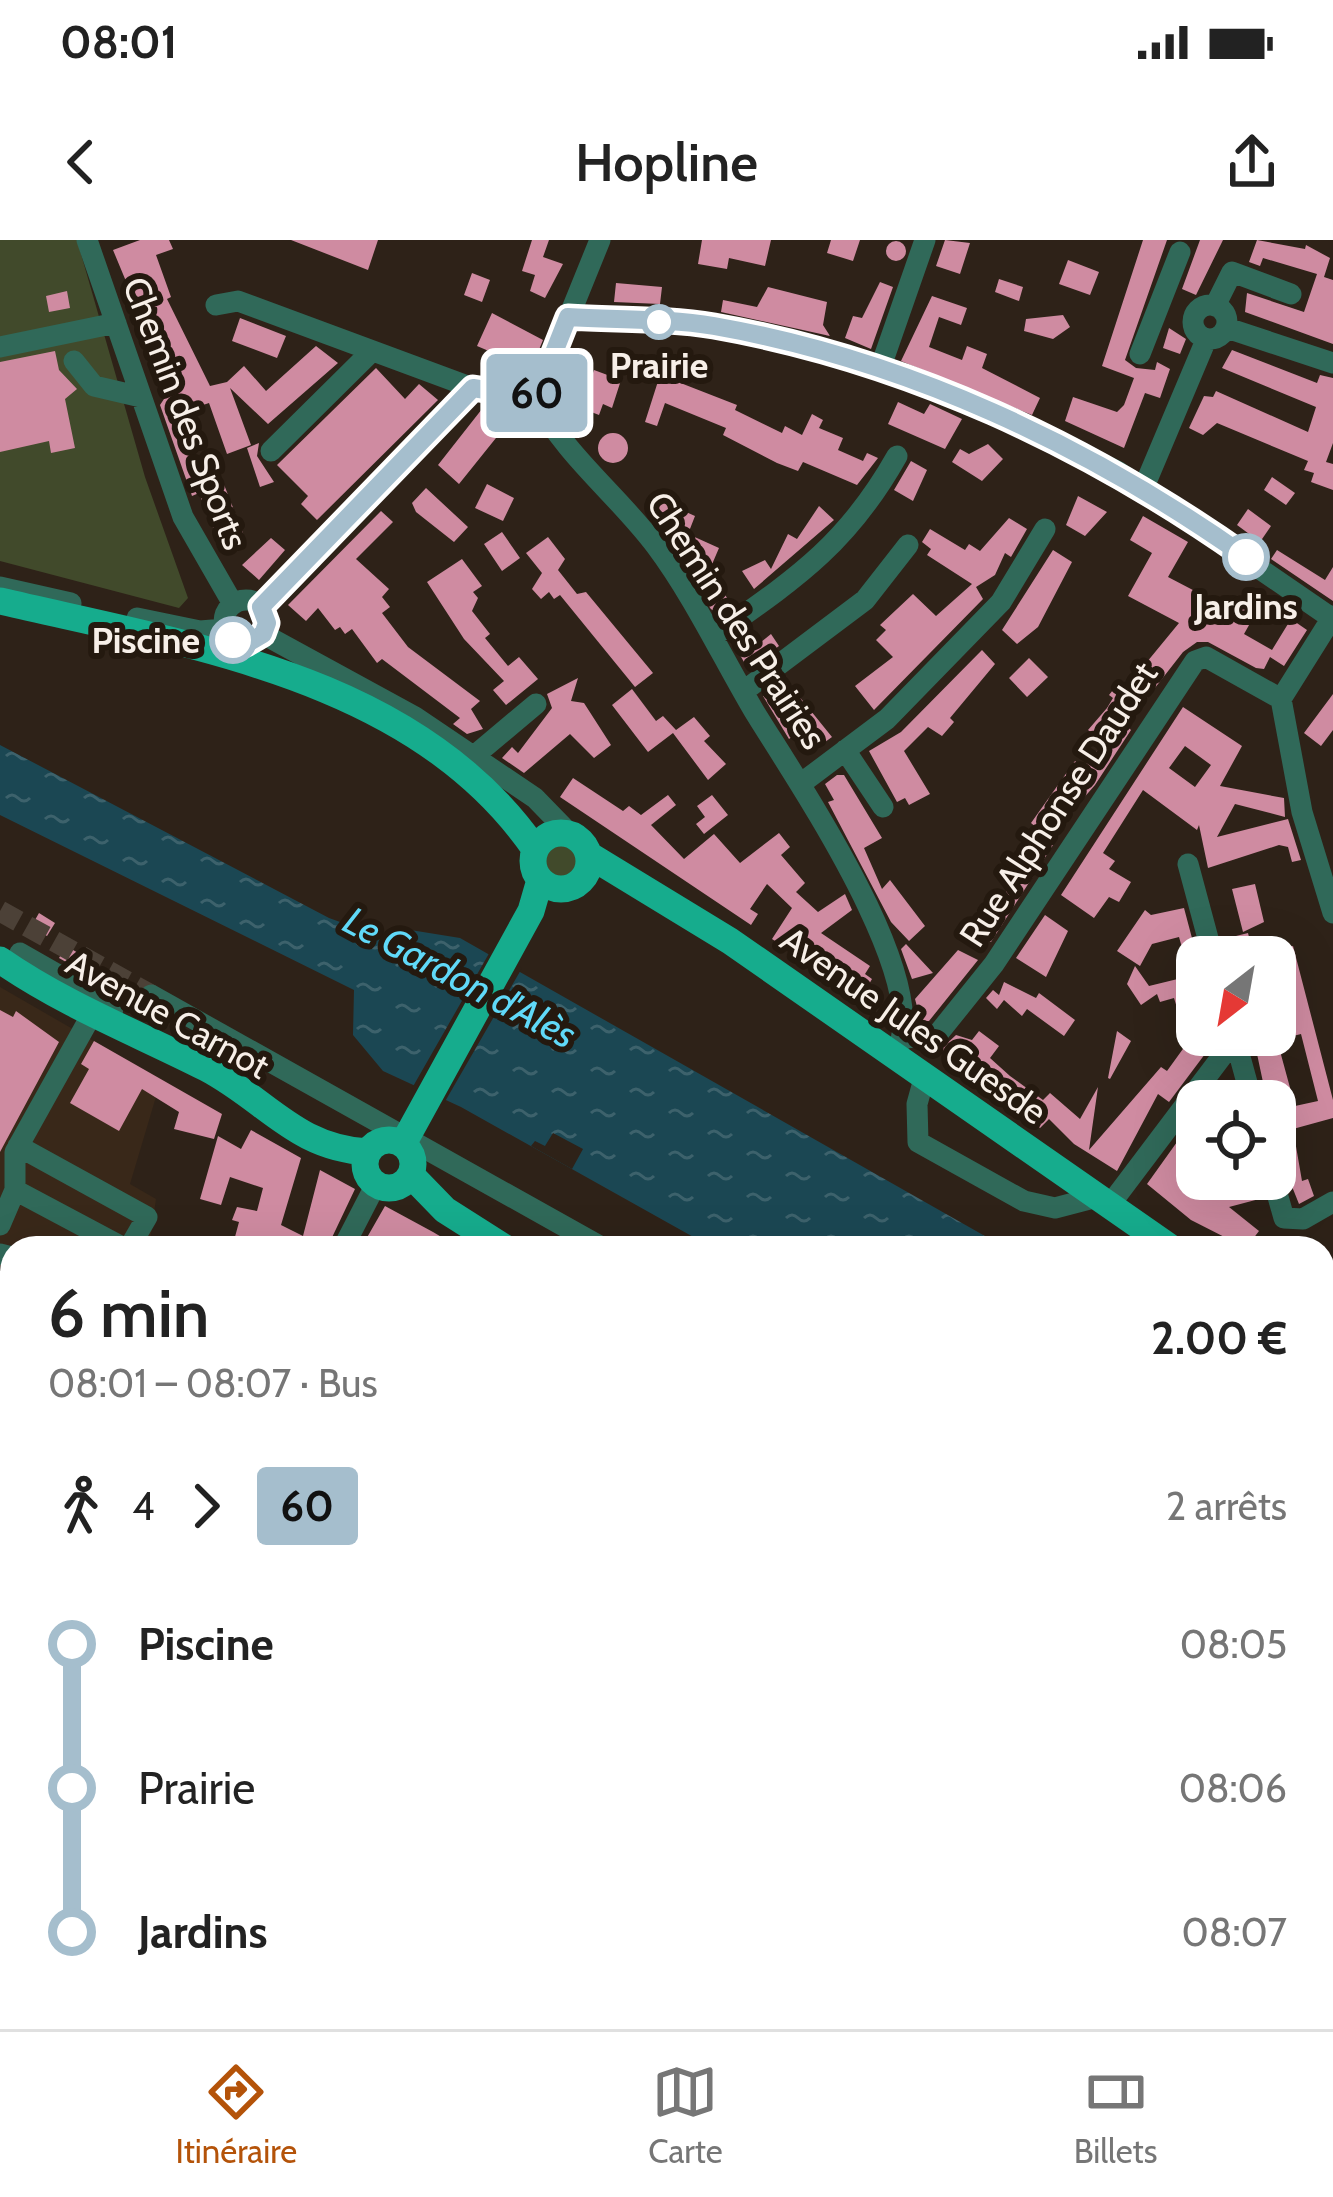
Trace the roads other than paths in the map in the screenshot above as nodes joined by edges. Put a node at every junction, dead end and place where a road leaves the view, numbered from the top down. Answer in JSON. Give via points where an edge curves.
{"nodes":[{"id":1,"x":87,"y":240,"type":"edge"},
{"id":2,"x":600,"y":240,"type":"edge"},
{"id":3,"x":925,"y":240,"type":"edge"},
{"id":4,"x":1180,"y":252,"type":"dead end"},
{"id":5,"x":1291,"y":294,"type":"dead end"},
{"id":6,"x":1160,"y":304,"type":"junction"},
{"id":7,"x":216,"y":305,"type":"dead end"},
{"id":8,"x":1216,"y":307,"type":"junction"},
{"id":9,"x":1194,"y":316,"type":"junction"},
{"id":10,"x":568,"y":317,"type":"junction"},
{"id":11,"x":116,"y":323,"type":"junction"},
{"id":12,"x":1227,"y":328,"type":"junction"},
{"id":13,"x":1206,"y":340,"type":"junction"},
{"id":14,"x":0,"y":347,"type":"edge"},
{"id":15,"x":372,"y":351,"type":"junction"},
{"id":16,"x":1140,"y":354,"type":"dead end"},
{"id":17,"x":74,"y":361,"type":"dead end"},
{"id":18,"x":1333,"y":363,"type":"edge"},
{"id":19,"x":880,"y":369,"type":"junction"},
{"id":20,"x":473,"y":388,"type":"junction"},
{"id":21,"x":141,"y":397,"type":"junction"},
{"id":22,"x":536,"y":398,"type":"junction"},
{"id":23,"x":272,"y":451,"type":"dead end"},
{"id":24,"x":897,"y":456,"type":"dead end"},
{"id":25,"x":1144,"y":487,"type":"junction"},
{"id":26,"x":1045,"y":530,"type":"dead end"},
{"id":27,"x":908,"y":545,"type":"dead end"},
{"id":28,"x":0,"y":587,"type":"edge"},
{"id":29,"x":0,"y":602,"type":"edge"},
{"id":30,"x":233,"y":604,"type":"junction"},
{"id":31,"x":261,"y":607,"type":"junction"},
{"id":32,"x":1332,"y":617,"type":"edge"},
{"id":33,"x":263,"y":634,"type":"junction"},
{"id":34,"x":714,"y":637,"type":"junction"},
{"id":35,"x":224,"y":643,"type":"junction"},
{"id":36,"x":743,"y":691,"type":"junction"},
{"id":37,"x":1281,"y":699,"type":"junction"},
{"id":38,"x":536,"y":704,"type":"dead end"},
{"id":39,"x":845,"y":750,"type":"junction"},
{"id":40,"x":474,"y":756,"type":"junction"},
{"id":41,"x":803,"y":782,"type":"junction"},
{"id":42,"x":884,"y":807,"type":"dead end"},
{"id":43,"x":568,"y":846,"type":"junction"},
{"id":44,"x":1188,"y":864,"type":"dead end"},
{"id":45,"x":548,"y":885,"type":"junction"},
{"id":46,"x":1333,"y":914,"type":"edge"},
{"id":47,"x":1207,"y":936,"type":"edge"},
{"id":48,"x":10,"y":957,"type":"edge"},
{"id":49,"x":152,"y":995,"type":"tunnel mouth"},
{"id":50,"x":102,"y":1019,"type":"junction"},
{"id":51,"x":900,"y":1046,"type":"junction"},
{"id":52,"x":1220,"y":1056,"type":"edge"},
{"id":53,"x":925,"y":1076,"type":"junction"},
{"id":54,"x":403,"y":1144,"type":"junction"},
{"id":55,"x":18,"y":1146,"type":"junction"},
{"id":56,"x":368,"y":1152,"type":"junction"},
{"id":57,"x":411,"y":1175,"type":"junction"},
{"id":58,"x":376,"y":1184,"type":"junction"},
{"id":59,"x":14,"y":1190,"type":"junction"},
{"id":60,"x":1279,"y":1200,"type":"edge"},
{"id":61,"x":1103,"y":1201,"type":"junction"},
{"id":62,"x":1333,"y":1202,"type":"edge"},
{"id":63,"x":0,"y":1225,"type":"edge"},
{"id":64,"x":103,"y":1236,"type":"edge"},
{"id":65,"x":134,"y":1236,"type":"edge"},
{"id":66,"x":349,"y":1236,"type":"edge"},
{"id":67,"x":486,"y":1236,"type":"edge"},
{"id":68,"x":582,"y":1236,"type":"edge"},
{"id":69,"x":1154,"y":1236,"type":"edge"}],
"edges":[{"from":1,"to":11,"type":"street","name":"Chemin des Sports"},
{"from":2,"to":10,"type":"street"},
{"from":3,"to":19,"type":"street"},
{"from":4,"to":6,"type":"street"},
{"from":5,"to":8,"type":"street","via":[[1232,272]]},
{"from":6,"to":9,"type":"street"},
{"from":6,"to":16,"type":"street"},
{"from":7,"to":15,"type":"street","via":[[238,302]]},
{"from":8,"to":9,"type":"street"},
{"from":8,"to":12,"type":"street"},
{"from":9,"to":13,"type":"street"},
{"from":10,"to":19,"type":"street","via":[[710,325]]},
{"from":10,"to":22,"type":"street"},
{"from":11,"to":14,"type":"street"},
{"from":11,"to":21,"type":"street","name":"Chemin des Sports"},
{"from":12,"to":13,"type":"street"},
{"from":12,"to":18,"type":"street"},
{"from":13,"to":25,"type":"street"},
{"from":15,"to":20,"type":"street"},
{"from":15,"to":23,"type":"street"},
{"from":17,"to":21,"type":"street","via":[[94,386]]},
{"from":19,"to":25,"type":"street","via":[[989,411]]},
{"from":20,"to":22,"type":"street"},
{"from":20,"to":31,"type":"street"},
{"from":21,"to":30,"type":"street","name":"Chemin des Sports","via":[[183,517]]},
{"from":22,"to":34,"type":"street","name":"Chemin des Prairies","via":[[554,435],[657,547]]},
{"from":24,"to":34,"type":"street","via":[[824,558]]},
{"from":25,"to":32,"type":"street"},
{"from":26,"to":39,"type":"street","via":[[1001,602],[887,719]]},
{"from":27,"to":36,"type":"street","via":[[865,600]]},
{"from":28,"to":35,"type":"street"},
{"from":29,"to":35,"type":"main road","name":"Avenue Jules Guesde"},
{"from":30,"to":31,"type":"street"},
{"from":30,"to":35,"type":"street"},
{"from":31,"to":33,"type":"street"},
{"from":32,"to":37,"type":"street"},
{"from":33,"to":35,"type":"street"},
{"from":33,"to":40,"type":"street","via":[[370,687]]},
{"from":34,"to":36,"type":"street","name":"Chemin des Prairies"},
{"from":35,"to":43,"type":"main road","name":"Avenue Jules Guesde","via":[[337,692],[431,752],[515,822]]},
{"from":36,"to":41,"type":"street","name":"Chemin des Prairies"},
{"from":37,"to":46,"type":"street","via":[[1302,812]]},
{"from":37,"to":51,"type":"street","name":"Rue Alphonse Daudet","via":[[1206,657],[1195,661],[994,964],[937,1035]]},
{"from":38,"to":40,"type":"street"},
{"from":39,"to":41,"type":"street"},
{"from":39,"to":42,"type":"street"},
{"from":40,"to":43,"type":"street","via":[[535,798]]},
{"from":41,"to":51,"type":"street","name":"Chemin des Prairies","via":[[881,941],[907,1022]]},
{"from":43,"to":45,"type":"main road","via":[[573,886]]},
{"from":43,"to":45,"type":"main road","via":[[532,866]]},
{"from":43,"to":51,"type":"main road","name":"Avenue Jules Guesde"},
{"from":44,"to":47,"type":"street"},
{"from":45,"to":54,"type":"main road"},
{"from":48,"to":50,"type":"main road","name":"Avenue Carnot"},
{"from":49,"to":68,"type":"street"},
{"from":50,"to":55,"type":"street"},
{"from":50,"to":56,"type":"main road","name":"Avenue Carnot","via":[[208,1069],[310,1141]]},
{"from":51,"to":53,"type":"main road","name":"Avenue Jules Guesde"},
{"from":52,"to":61,"type":"street"},
{"from":53,"to":61,"type":"main road","name":"Avenue Jules Guesde"},
{"from":53,"to":61,"type":"street","via":[[918,1142],[1024,1202],[1055,1208]]},
{"from":54,"to":56,"type":"main road","via":[[380,1142]]},
{"from":54,"to":57,"type":"main road"},
{"from":55,"to":59,"type":"street"},
{"from":55,"to":65,"type":"street","via":[[147,1217]]},
{"from":56,"to":58,"type":"main road","via":[[367,1173]]},
{"from":57,"to":58,"type":"main road","via":[[392,1188]]},
{"from":57,"to":67,"type":"main road"},
{"from":58,"to":66,"type":"street"},
{"from":59,"to":63,"type":"street"},
{"from":59,"to":64,"type":"street"},
{"from":60,"to":62,"type":"street","via":[[1284,1218],[1304,1219]]},
{"from":61,"to":69,"type":"main road","name":"Avenue Jules Guesde"}]}
